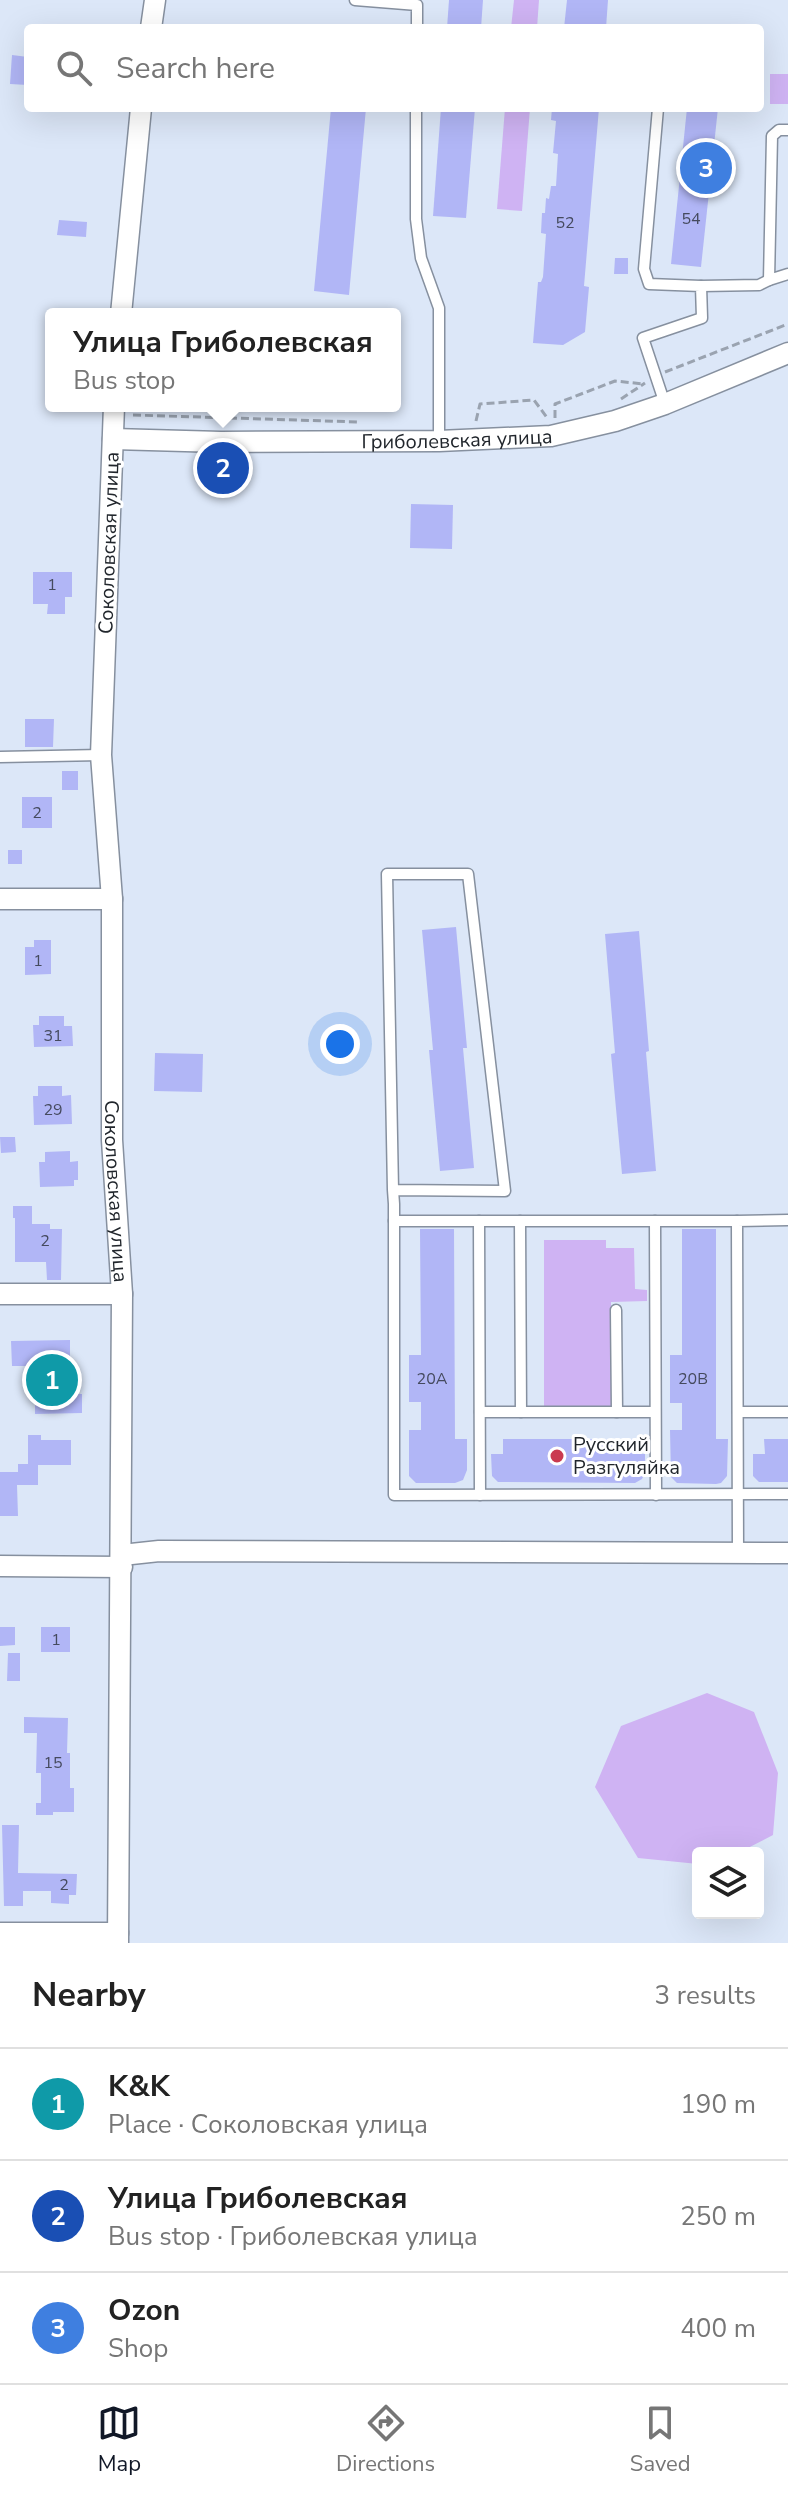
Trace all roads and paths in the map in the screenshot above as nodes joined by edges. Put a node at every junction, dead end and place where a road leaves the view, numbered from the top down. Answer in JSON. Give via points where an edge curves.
{"nodes":[{"id":1,"x":155,"y":0,"type":"edge"},
{"id":2,"x":355,"y":0,"type":"edge"},
{"id":3,"x":417,"y":2,"type":"edge"},
{"id":4,"x":152,"y":24,"type":"edge"},
{"id":5,"x":417,"y":24,"type":"edge"},
{"id":6,"x":141,"y":112,"type":"edge"},
{"id":7,"x":416,"y":112,"type":"edge"},
{"id":8,"x":658,"y":112,"type":"edge"},
{"id":9,"x":788,"y":130,"type":"edge"},
{"id":10,"x":788,"y":274,"type":"edge"},
{"id":11,"x":769,"y":280,"type":"junction"},
{"id":12,"x":701,"y":286,"type":"junction"},
{"id":13,"x":122,"y":308,"type":"edge"},
{"id":14,"x":788,"y":324,"type":"edge"},
{"id":15,"x":788,"y":353,"type":"edge"},
{"id":16,"x":655,"y":376,"type":"junction"},
{"id":17,"x":644,"y":384,"type":"junction"},
{"id":18,"x":616,"y":403,"type":"dead end"},
{"id":19,"x":665,"y":404,"type":"junction"},
{"id":20,"x":114,"y":412,"type":"edge"},
{"id":21,"x":155,"y":412,"type":"edge"},
{"id":22,"x":548,"y":419,"type":"junction"},
{"id":23,"x":540,"y":420,"type":"dead end"},
{"id":24,"x":362,"y":422,"type":"dead end"},
{"id":25,"x":475,"y":425,"type":"dead end"},
{"id":26,"x":113,"y":439,"type":"junction"},
{"id":27,"x":439,"y":441,"type":"junction"},
{"id":28,"x":101,"y":755,"type":"junction"},
{"id":29,"x":0,"y":757,"type":"edge"},
{"id":30,"x":0,"y":899,"type":"edge"},
{"id":31,"x":112,"y":899,"type":"junction"},
{"id":32,"x":393,"y":1190,"type":"junction"},
{"id":33,"x":788,"y":1220,"type":"edge"},
{"id":34,"x":394,"y":1221,"type":"junction"},
{"id":35,"x":479,"y":1221,"type":"junction"},
{"id":36,"x":520,"y":1221,"type":"junction"},
{"id":37,"x":655,"y":1221,"type":"junction"},
{"id":38,"x":737,"y":1221,"type":"junction"},
{"id":39,"x":0,"y":1294,"type":"edge"},
{"id":40,"x":122,"y":1294,"type":"junction"},
{"id":41,"x":616,"y":1310,"type":"dead end"},
{"id":42,"x":480,"y":1412,"type":"junction"},
{"id":43,"x":521,"y":1412,"type":"junction"},
{"id":44,"x":617,"y":1412,"type":"junction"},
{"id":45,"x":655,"y":1412,"type":"junction"},
{"id":46,"x":738,"y":1412,"type":"junction"},
{"id":47,"x":788,"y":1412,"type":"edge"},
{"id":48,"x":788,"y":1494,"type":"edge"},
{"id":49,"x":480,"y":1495,"type":"junction"},
{"id":50,"x":656,"y":1495,"type":"junction"},
{"id":51,"x":738,"y":1495,"type":"junction"},
{"id":52,"x":788,"y":1553,"type":"edge"},
{"id":53,"x":738,"y":1554,"type":"junction"},
{"id":54,"x":122,"y":1561,"type":"junction"},
{"id":55,"x":0,"y":1566,"type":"edge"},
{"id":56,"x":0,"y":1933,"type":"edge"},
{"id":57,"x":118,"y":1938,"type":"edge"}],
"edges":[{"from":1,"to":4,"type":"street"},
{"from":2,"to":3,"type":"lane"},
{"from":3,"to":5,"type":"lane"},
{"from":6,"to":13,"type":"street"},
{"from":7,"to":27,"type":"lane","via":[[416,219],[421,258],[439,308]]},
{"from":8,"to":12,"type":"lane","via":[[644,269],[649,284]]},
{"from":9,"to":11,"type":"lane","via":[[772,136]]},
{"from":10,"to":11,"type":"lane"},
{"from":11,"to":12,"type":"lane","via":[[759,285]]},
{"from":12,"to":16,"type":"lane","via":[[702,318],[643,338]]},
{"from":14,"to":16,"type":"path"},
{"from":15,"to":19,"type":"street","name":"Гриболевская улица"},
{"from":16,"to":17,"type":"path"},
{"from":16,"to":19,"type":"lane"},
{"from":17,"to":18,"type":"path"},
{"from":17,"to":22,"type":"path","via":[[615,381],[555,404],[555,418]]},
{"from":19,"to":27,"type":"street","name":"Гриболевская улица","via":[[551,436]]},
{"from":20,"to":26,"type":"street","name":"Соколовская улица"},
{"from":21,"to":24,"type":"path"},
{"from":22,"to":23,"type":"path"},
{"from":22,"to":25,"type":"path","via":[[534,400],[480,404]]},
{"from":26,"to":27,"type":"street","name":"Гриболевская улица"},
{"from":26,"to":28,"type":"street","name":"Соколовская улица"},
{"from":28,"to":29,"type":"lane"},
{"from":28,"to":31,"type":"street","name":"Соколовская улица"},
{"from":30,"to":31,"type":"street"},
{"from":31,"to":40,"type":"street","name":"Соколовская улица","via":[[112,1140]]},
{"from":32,"to":32,"type":"lane","via":[[387,874],[468,874],[505,1191]]},
{"from":32,"to":34,"type":"lane"},
{"from":33,"to":38,"type":"lane"},
{"from":34,"to":35,"type":"lane"},
{"from":34,"to":49,"type":"lane","via":[[394,1495]]},
{"from":35,"to":36,"type":"lane"},
{"from":35,"to":42,"type":"lane"},
{"from":36,"to":37,"type":"lane"},
{"from":36,"to":43,"type":"lane"},
{"from":37,"to":38,"type":"lane"},
{"from":37,"to":45,"type":"lane"},
{"from":38,"to":46,"type":"lane"},
{"from":39,"to":40,"type":"street"},
{"from":40,"to":54,"type":"street","name":"Соколовская улица"},
{"from":41,"to":44,"type":"lane"},
{"from":42,"to":43,"type":"lane"},
{"from":42,"to":49,"type":"lane"},
{"from":43,"to":44,"type":"lane"},
{"from":44,"to":45,"type":"lane"},
{"from":45,"to":50,"type":"lane"},
{"from":46,"to":47,"type":"lane"},
{"from":46,"to":51,"type":"lane"},
{"from":48,"to":51,"type":"lane"},
{"from":49,"to":50,"type":"lane"},
{"from":50,"to":51,"type":"lane"},
{"from":51,"to":53,"type":"lane"},
{"from":52,"to":53,"type":"street"},
{"from":53,"to":54,"type":"street","via":[[159,1551]]},
{"from":54,"to":55,"type":"street"},
{"from":54,"to":57,"type":"street","name":"Соколовская улица"},
{"from":56,"to":57,"type":"street"}]}
